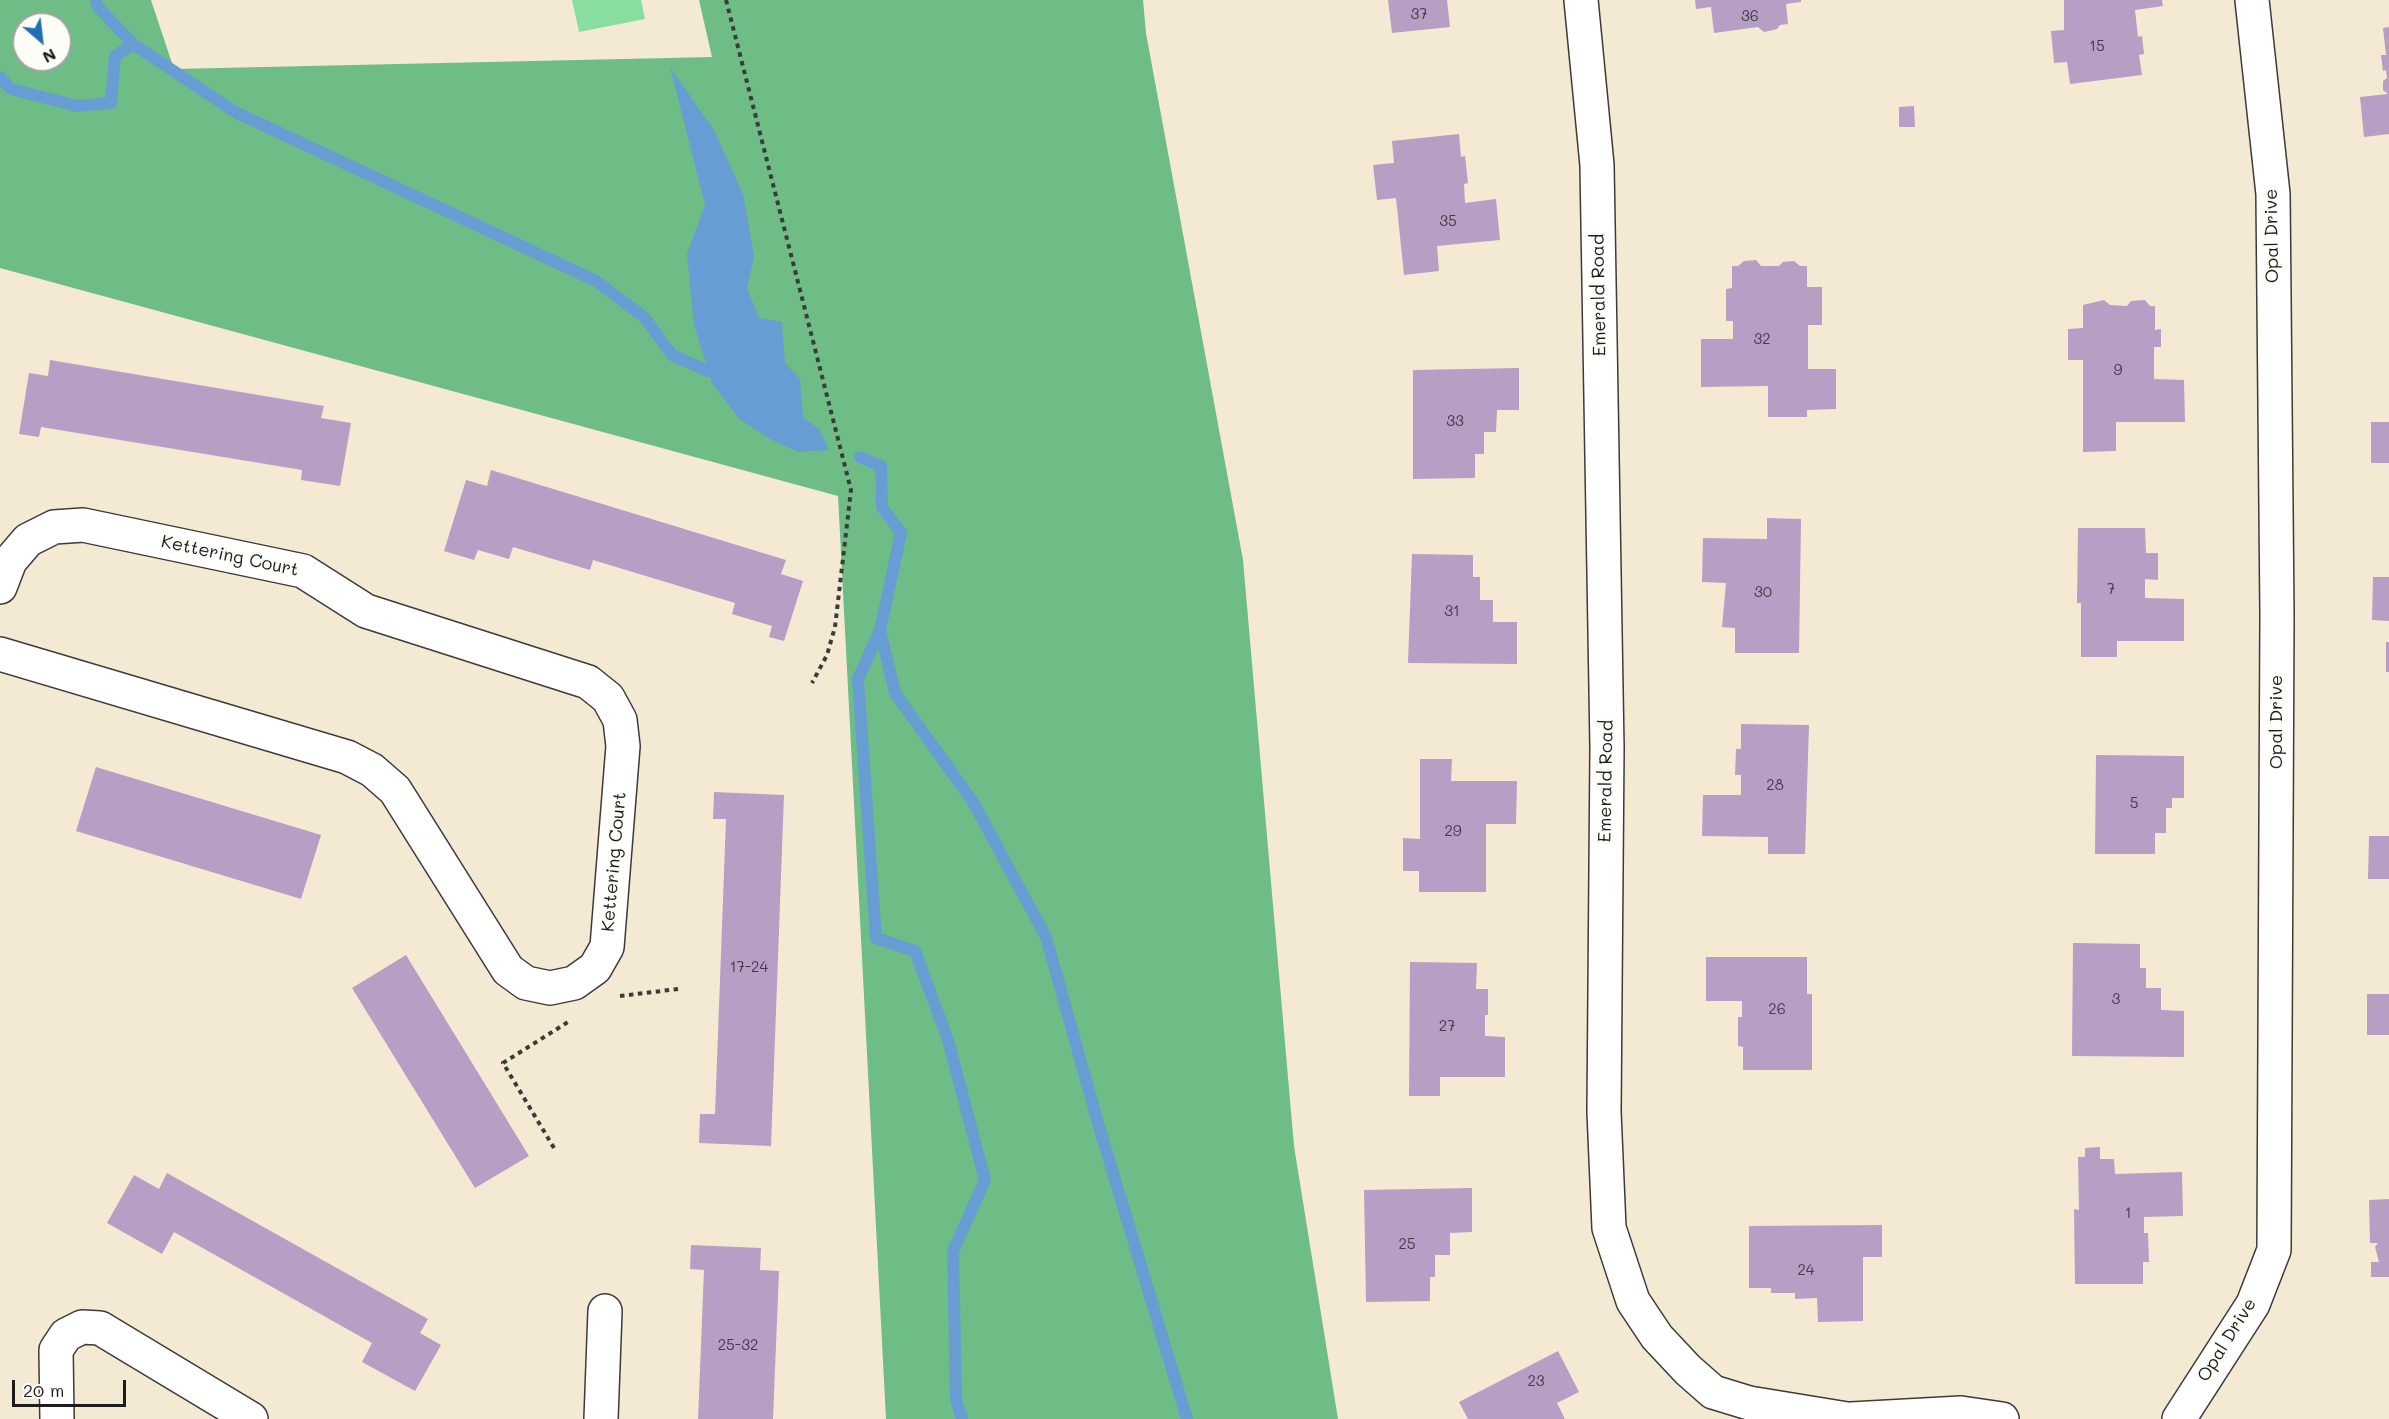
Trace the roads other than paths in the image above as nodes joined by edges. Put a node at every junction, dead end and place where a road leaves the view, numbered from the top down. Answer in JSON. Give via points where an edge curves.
{"nodes":[{"id":1,"x":1581,"y":0,"type":"edge"},
{"id":2,"x":2252,"y":0,"type":"edge"},
{"id":3,"x":0,"y":587,"type":"edge"},
{"id":4,"x":0,"y":654,"type":"edge"},
{"id":5,"x":605,"y":1311,"type":"dead end"},
{"id":6,"x":57,"y":1419,"type":"edge"},
{"id":7,"x":251,"y":1419,"type":"edge"},
{"id":8,"x":601,"y":1419,"type":"edge"},
{"id":9,"x":1849,"y":1419,"type":"edge"},
{"id":10,"x":2002,"y":1419,"type":"edge"},
{"id":11,"x":2179,"y":1419,"type":"edge"}],
"edges":[{"from":1,"to":9,"type":"street","name":"Emerald Road","via":[[1597,165],[1607,748],[1604,1112],[1610,1228],[1633,1302],[1657,1337],[1713,1392],[1749,1403]]},
{"from":2,"to":11,"type":"street","name":"Opal Drive","via":[[2273,194],[2277,615],[2274,1250],[2253,1304]]},
{"from":3,"to":4,"type":"street","name":"Kettering Court","via":[[10,561],[28,540],[54,527],[83,525],[303,571],[366,611],[588,682],[608,698],[620,720],[624,746],[607,947],[595,968],[574,983],[550,988],[526,983],[508,970],[395,790],[372,770],[347,757]]},
{"from":5,"to":8,"type":"street"},
{"from":6,"to":7,"type":"street","via":[[56,1350],[66,1335],[82,1327],[100,1328]]},
{"from":9,"to":10,"type":"street","name":"Emerald Road","via":[[1961,1413]]}]}
